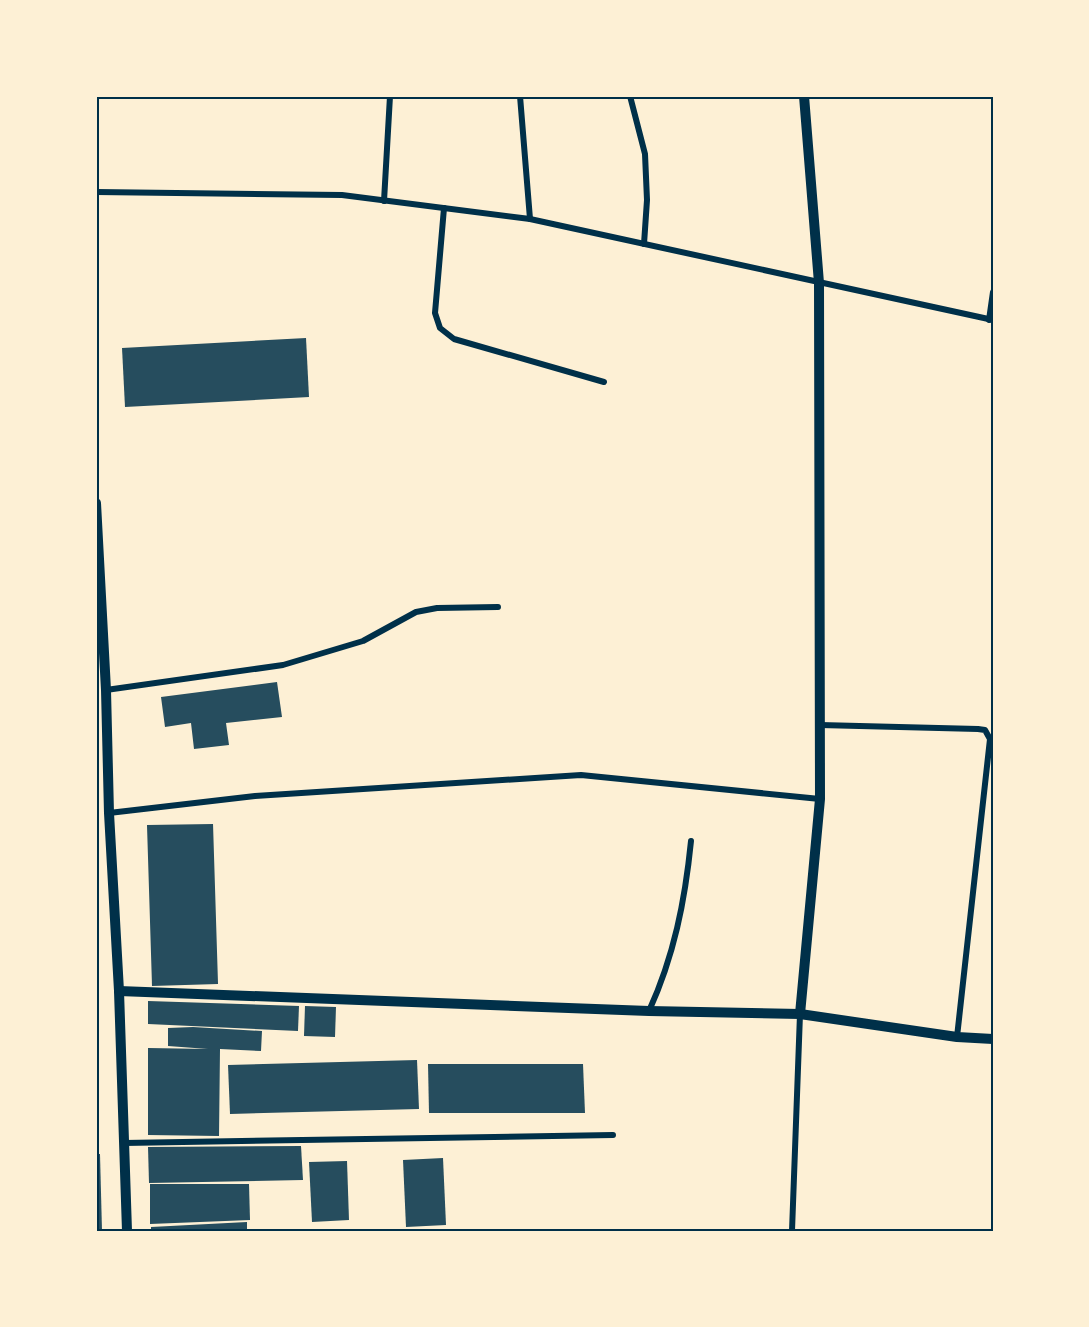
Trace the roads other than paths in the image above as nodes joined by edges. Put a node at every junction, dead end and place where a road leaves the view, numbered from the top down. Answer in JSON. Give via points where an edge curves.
{"nodes":[{"id":1,"x":390,"y":96,"type":"edge"},
{"id":2,"x":520,"y":96,"type":"edge"},
{"id":3,"x":630,"y":96,"type":"edge"},
{"id":4,"x":804,"y":96,"type":"edge"},
{"id":5,"x":96,"y":192,"type":"edge"},
{"id":6,"x":384,"y":201,"type":"junction"},
{"id":7,"x":444,"y":208,"type":"junction"},
{"id":8,"x":530,"y":219,"type":"junction"},
{"id":9,"x":644,"y":244,"type":"junction"},
{"id":10,"x":819,"y":283,"type":"junction"},
{"id":11,"x":993,"y":292,"type":"edge"},
{"id":12,"x":991,"y":320,"type":"edge"},
{"id":13,"x":604,"y":382,"type":"dead end"},
{"id":14,"x":96,"y":503,"type":"edge"},
{"id":15,"x":498,"y":607,"type":"dead end"},
{"id":16,"x":106,"y":690,"type":"junction"},
{"id":17,"x":819,"y":725,"type":"junction"},
{"id":18,"x":820,"y":799,"type":"junction"},
{"id":19,"x":109,"y":813,"type":"junction"},
{"id":20,"x":691,"y":841,"type":"dead end"},
{"id":21,"x":119,"y":992,"type":"junction"},
{"id":22,"x":649,"y":1011,"type":"junction"},
{"id":23,"x":800,"y":1014,"type":"junction"},
{"id":24,"x":957,"y":1037,"type":"junction"},
{"id":25,"x":993,"y":1039,"type":"edge"},
{"id":26,"x":614,"y":1135,"type":"dead end"},
{"id":27,"x":124,"y":1143,"type":"junction"},
{"id":28,"x":127,"y":1231,"type":"edge"},
{"id":29,"x":792,"y":1231,"type":"edge"}],
"edges":[{"from":1,"to":6,"type":"street"},
{"from":2,"to":8,"type":"street"},
{"from":3,"to":9,"type":"street","via":[[645,154]]},
{"from":4,"to":10,"type":"street"},
{"from":5,"to":6,"type":"street","via":[[342,195]]},
{"from":6,"to":7,"type":"street"},
{"from":7,"to":8,"type":"street"},
{"from":7,"to":13,"type":"street","via":[[435,312],[440,328],[454,339]]},
{"from":8,"to":9,"type":"street"},
{"from":9,"to":10,"type":"street"},
{"from":10,"to":12,"type":"street"},
{"from":10,"to":17,"type":"street"},
{"from":11,"to":12,"type":"street"},
{"from":14,"to":16,"type":"street"},
{"from":15,"to":16,"type":"street","via":[[416,612],[363,641],[284,665]]},
{"from":16,"to":19,"type":"street"},
{"from":17,"to":18,"type":"street"},
{"from":17,"to":24,"type":"street","via":[[978,729],[986,730],[990,739]]},
{"from":18,"to":19,"type":"street","via":[[581,775],[255,796]]},
{"from":18,"to":23,"type":"street"},
{"from":19,"to":21,"type":"street"},
{"from":20,"to":22,"type":"street","via":[[675,940]]},
{"from":21,"to":22,"type":"street"},
{"from":21,"to":27,"type":"street"},
{"from":22,"to":23,"type":"street"},
{"from":23,"to":24,"type":"street"},
{"from":23,"to":29,"type":"street"},
{"from":24,"to":25,"type":"street"},
{"from":26,"to":27,"type":"street"},
{"from":27,"to":28,"type":"street"}]}
